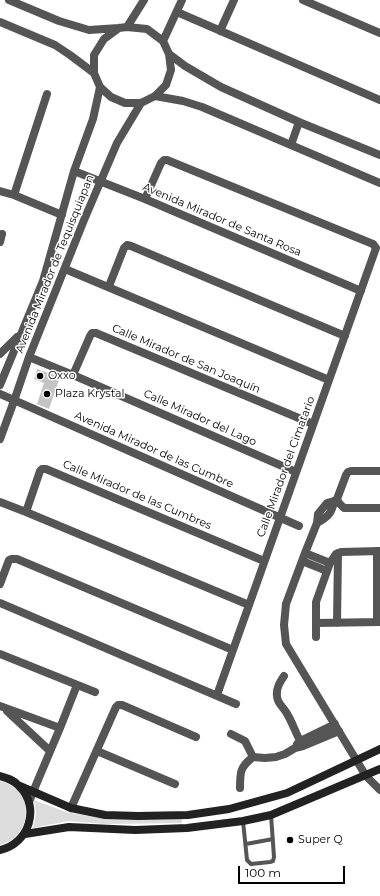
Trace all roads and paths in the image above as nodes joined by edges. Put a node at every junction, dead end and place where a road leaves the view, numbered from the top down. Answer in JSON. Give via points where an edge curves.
{"nodes":[{"id":1,"x":9,"y":0,"type":"edge"},
{"id":2,"x":144,"y":0,"type":"edge"},
{"id":3,"x":182,"y":0,"type":"edge"},
{"id":4,"x":234,"y":0,"type":"edge"},
{"id":5,"x":303,"y":0,"type":"edge"},
{"id":6,"x":177,"y":12,"type":"junction"},
{"id":7,"x":0,"y":22,"type":"edge"},
{"id":8,"x":123,"y":27,"type":"junction"},
{"id":9,"x":220,"y":31,"type":"junction"},
{"id":10,"x":380,"y":32,"type":"edge"},
{"id":11,"x":163,"y":41,"type":"junction"},
{"id":12,"x":169,"y":54,"type":"junction"},
{"id":13,"x":94,"y":73,"type":"junction"},
{"id":14,"x":100,"y":87,"type":"junction"},
{"id":15,"x":47,"y":94,"type":"dead end"},
{"id":16,"x":155,"y":96,"type":"junction"},
{"id":17,"x":380,"y":100,"type":"edge"},
{"id":18,"x":141,"y":103,"type":"junction"},
{"id":19,"x":299,"y":122,"type":"junction"},
{"id":20,"x":291,"y":145,"type":"junction"},
{"id":21,"x":380,"y":155,"type":"edge"},
{"id":22,"x":74,"y":171,"type":"junction"},
{"id":23,"x":101,"y":181,"type":"junction"},
{"id":24,"x":380,"y":183,"type":"edge"},
{"id":25,"x":0,"y":191,"type":"edge"},
{"id":26,"x":14,"y":195,"type":"junction"},
{"id":27,"x":145,"y":199,"type":"junction"},
{"id":28,"x":62,"y":215,"type":"junction"},
{"id":29,"x":65,"y":269,"type":"junction"},
{"id":30,"x":109,"y":286,"type":"junction"},
{"id":31,"x":361,"y":291,"type":"junction"},
{"id":32,"x":21,"y":332,"type":"junction"},
{"id":33,"x":345,"y":336,"type":"junction"},
{"id":34,"x":0,"y":354,"type":"edge"},
{"id":35,"x":29,"y":357,"type":"junction"},
{"id":36,"x":73,"y":375,"type":"junction"},
{"id":37,"x":329,"y":380,"type":"junction"},
{"id":38,"x":0,"y":385,"type":"edge"},
{"id":39,"x":0,"y":394,"type":"edge"},
{"id":40,"x":14,"y":401,"type":"junction"},
{"id":41,"x":312,"y":424,"type":"junction"},
{"id":42,"x":0,"y":439,"type":"edge"},
{"id":43,"x":380,"y":471,"type":"edge"},
{"id":44,"x":296,"y":472,"type":"junction"},
{"id":45,"x":336,"y":500,"type":"junction"},
{"id":46,"x":0,"y":502,"type":"edge"},
{"id":47,"x":380,"y":508,"type":"edge"},
{"id":48,"x":26,"y":512,"type":"junction"},
{"id":49,"x":280,"y":517,"type":"junction"},
{"id":50,"x":299,"y":526,"type":"dead end"},
{"id":51,"x":379,"y":551,"type":"edge"},
{"id":52,"x":338,"y":553,"type":"junction"},
{"id":53,"x":303,"y":557,"type":"junction"},
{"id":54,"x":264,"y":561,"type":"junction"},
{"id":55,"x":329,"y":567,"type":"junction"},
{"id":56,"x":0,"y":584,"type":"edge"},
{"id":57,"x":0,"y":603,"type":"edge"},
{"id":58,"x":249,"y":605,"type":"junction"},
{"id":59,"x":378,"y":622,"type":"edge"},
{"id":60,"x":316,"y":623,"type":"junction"},
{"id":61,"x":337,"y":623,"type":"junction"},
{"id":62,"x":316,"y":637,"type":"dead end"},
{"id":63,"x":233,"y":650,"type":"junction"},
{"id":64,"x":0,"y":654,"type":"edge"},
{"id":65,"x":284,"y":676,"type":"dead end"},
{"id":66,"x":77,"y":685,"type":"junction"},
{"id":67,"x":95,"y":692,"type":"dead end"},
{"id":68,"x":217,"y":695,"type":"junction"},
{"id":69,"x":236,"y":704,"type":"dead end"},
{"id":70,"x":1,"y":707,"type":"edge"},
{"id":71,"x":337,"y":727,"type":"junction"},
{"id":72,"x":60,"y":728,"type":"junction"},
{"id":73,"x":232,"y":734,"type":"dead end"},
{"id":74,"x":196,"y":737,"type":"dead end"},
{"id":75,"x":302,"y":743,"type":"junction"},
{"id":76,"x":380,"y":749,"type":"edge"},
{"id":77,"x":50,"y":751,"type":"junction"},
{"id":78,"x":97,"y":751,"type":"junction"},
{"id":79,"x":253,"y":757,"type":"junction"},
{"id":80,"x":357,"y":760,"type":"junction"},
{"id":81,"x":380,"y":769,"type":"edge"},
{"id":82,"x":0,"y":776,"type":"edge"},
{"id":83,"x":366,"y":776,"type":"junction"},
{"id":84,"x":175,"y":784,"type":"dead end"},
{"id":85,"x":20,"y":786,"type":"junction"},
{"id":86,"x":240,"y":788,"type":"dead end"},
{"id":87,"x":380,"y":790,"type":"edge"},
{"id":88,"x":33,"y":792,"type":"junction"},
{"id":89,"x":29,"y":802,"type":"junction"},
{"id":90,"x":71,"y":808,"type":"junction"},
{"id":91,"x":188,"y":815,"type":"junction"},
{"id":92,"x":272,"y":815,"type":"junction"},
{"id":93,"x":243,"y":822,"type":"junction"},
{"id":94,"x":187,"y":828,"type":"junction"},
{"id":95,"x":24,"y":834,"type":"junction"},
{"id":96,"x":273,"y":839,"type":"junction"},
{"id":97,"x":246,"y":844,"type":"junction"},
{"id":98,"x":0,"y":850,"type":"edge"}],
"edges":[{"from":1,"to":8,"type":"street","via":[[59,21],[89,30]]},
{"from":2,"to":8,"type":"street"},
{"from":3,"to":6,"type":"street"},
{"from":4,"to":9,"type":"street"},
{"from":5,"to":10,"type":"street"},
{"from":6,"to":9,"type":"street"},
{"from":6,"to":11,"type":"street"},
{"from":7,"to":13,"type":"street","via":[[55,45]]},
{"from":8,"to":11,"type":"street","via":[[147,29]]},
{"from":8,"to":13,"type":"street","via":[[104,39],[94,55]]},
{"from":9,"to":17,"type":"street"},
{"from":11,"to":12,"type":"street"},
{"from":12,"to":16,"type":"street","via":[[171,70],[166,84]]},
{"from":12,"to":19,"type":"street","via":[[221,87]]},
{"from":13,"to":14,"type":"street"},
{"from":14,"to":18,"type":"street","via":[[111,98],[126,103]]},
{"from":14,"to":22,"type":"street","name":"Avenida Mirador de Tequisquiapan","via":[[93,120]]},
{"from":15,"to":26,"type":"street"},
{"from":16,"to":18,"type":"street"},
{"from":16,"to":20,"type":"street","via":[[202,107]]},
{"from":18,"to":23,"type":"street","name":"Avenida Mirador de Tequisquiapan","via":[[117,143]]},
{"from":19,"to":20,"type":"street"},
{"from":19,"to":21,"type":"street"},
{"from":20,"to":24,"type":"street"},
{"from":22,"to":23,"type":"street","name":"Avenida Mirador de Santa Rosa"},
{"from":22,"to":28,"type":"street","name":"Avenida Mirador de Tequisquiapan"},
{"from":23,"to":27,"type":"street","name":"Avenida Mirador de Santa Rosa"},
{"from":23,"to":29,"type":"street","name":"Avenida Mirador de Tequisquiapan"},
{"from":25,"to":26,"type":"street"},
{"from":26,"to":28,"type":"street"},
{"from":27,"to":31,"type":"street","name":"Avenida Mirador de Santa Rosa"},
{"from":27,"to":31,"type":"street","name":"Calle Mirador del Cimatario","via":[[161,163],[166,160],[373,244],[376,250]]},
{"from":28,"to":32,"type":"street","name":"Avenida Mirador de Tequisquiapan","via":[[42,282]]},
{"from":29,"to":30,"type":"street"},
{"from":29,"to":35,"type":"street","name":"Avenida Mirador de Tequisquiapan"},
{"from":30,"to":33,"type":"street","via":[[127,245]]},
{"from":30,"to":37,"type":"street"},
{"from":31,"to":33,"type":"street","name":"Calle Mirador del Cimatario"},
{"from":32,"to":34,"type":"street"},
{"from":32,"to":38,"type":"street","name":"Avenida Mirador de Tequisquiapan"},
{"from":33,"to":37,"type":"street","name":"Calle Mirador del Cimatario"},
{"from":35,"to":36,"type":"street","name":"Calle Mirador del Lago"},
{"from":35,"to":40,"type":"street","name":"Avenida Mirador de Tequisquiapan"},
{"from":36,"to":41,"type":"street","name":"Calle Mirador de San Joaquín","via":[[90,336],[96,333]]},
{"from":36,"to":44,"type":"street","name":"Calle Mirador del Lago"},
{"from":37,"to":41,"type":"street","name":"Calle Mirador del Cimatario"},
{"from":39,"to":40,"type":"street","name":"Avenida Mirador de las Cumbre"},
{"from":40,"to":42,"type":"street","name":"Avenida Mirador de Tequisquiapan"},
{"from":40,"to":49,"type":"street","name":"Avenida Mirador de las Cumbre"},
{"from":41,"to":44,"type":"street","name":"Calle Mirador del Cimatario"},
{"from":43,"to":45,"type":"street","via":[[348,472]]},
{"from":44,"to":49,"type":"street","name":"Calle Mirador del Cimatario"},
{"from":45,"to":47,"type":"street","via":[[344,508]]},
{"from":45,"to":53,"type":"street","via":[[330,513],[317,523]]},
{"from":46,"to":48,"type":"street"},
{"from":48,"to":54,"type":"street","name":"Calle Mirador de las Cumbres","via":[[40,471],[46,469]]},
{"from":48,"to":58,"type":"street"},
{"from":49,"to":50,"type":"street","name":"Avenida Mirador de las Cumbre"},
{"from":49,"to":54,"type":"street","name":"Calle Mirador del Cimatario"},
{"from":51,"to":52,"type":"street"},
{"from":51,"to":59,"type":"street"},
{"from":52,"to":55,"type":"street"},
{"from":52,"to":61,"type":"street"},
{"from":53,"to":55,"type":"street"},
{"from":53,"to":71,"type":"street","via":[[286,604],[286,644]]},
{"from":54,"to":58,"type":"street","name":"Calle Mirador del Cimatario"},
{"from":55,"to":60,"type":"street","via":[[316,602]]},
{"from":56,"to":63,"type":"street","via":[[9,560],[17,559]]},
{"from":57,"to":68,"type":"street"},
{"from":58,"to":63,"type":"street","name":"Calle Mirador del Cimatario"},
{"from":59,"to":61,"type":"street"},
{"from":60,"to":61,"type":"street"},
{"from":60,"to":62,"type":"street"},
{"from":63,"to":68,"type":"street","name":"Calle Mirador del Cimatario"},
{"from":64,"to":66,"type":"street"},
{"from":65,"to":75,"type":"street","via":[[277,689],[278,700]]},
{"from":66,"to":67,"type":"street"},
{"from":66,"to":72,"type":"street"},
{"from":68,"to":69,"type":"street"},
{"from":70,"to":72,"type":"street"},
{"from":70,"to":77,"type":"street"},
{"from":71,"to":75,"type":"street"},
{"from":71,"to":80,"type":"street"},
{"from":72,"to":77,"type":"street"},
{"from":73,"to":79,"type":"street","via":[[245,741]]},
{"from":74,"to":78,"type":"street","via":[[118,705]]},
{"from":75,"to":79,"type":"street","via":[[276,757]]},
{"from":76,"to":80,"type":"street"},
{"from":77,"to":88,"type":"street"},
{"from":78,"to":84,"type":"street"},
{"from":78,"to":90,"type":"street"},
{"from":79,"to":86,"type":"street","via":[[241,770]]},
{"from":80,"to":83,"type":"street"},
{"from":80,"to":91,"type":"street","via":[[286,793],[229,809]]},
{"from":81,"to":83,"type":"street"},
{"from":82,"to":85,"type":"street"},
{"from":83,"to":87,"type":"street"},
{"from":83,"to":92,"type":"street"},
{"from":85,"to":88,"type":"street"},
{"from":85,"to":89,"type":"street"},
{"from":88,"to":89,"type":"street"},
{"from":88,"to":90,"type":"street"},
{"from":89,"to":95,"type":"street","via":[[30,822]]},
{"from":90,"to":91,"type":"street","via":[[105,815]]},
{"from":91,"to":94,"type":"street"},
{"from":92,"to":93,"type":"street"},
{"from":92,"to":96,"type":"lane"},
{"from":93,"to":94,"type":"street"},
{"from":93,"to":97,"type":"lane"},
{"from":94,"to":95,"type":"street","via":[[135,830],[69,827]]},
{"from":95,"to":98,"type":"street","via":[[16,843]]},
{"from":96,"to":97,"type":"lane"},
{"from":96,"to":97,"type":"lane","via":[[274,857],[270,862],[249,863]]}]}
